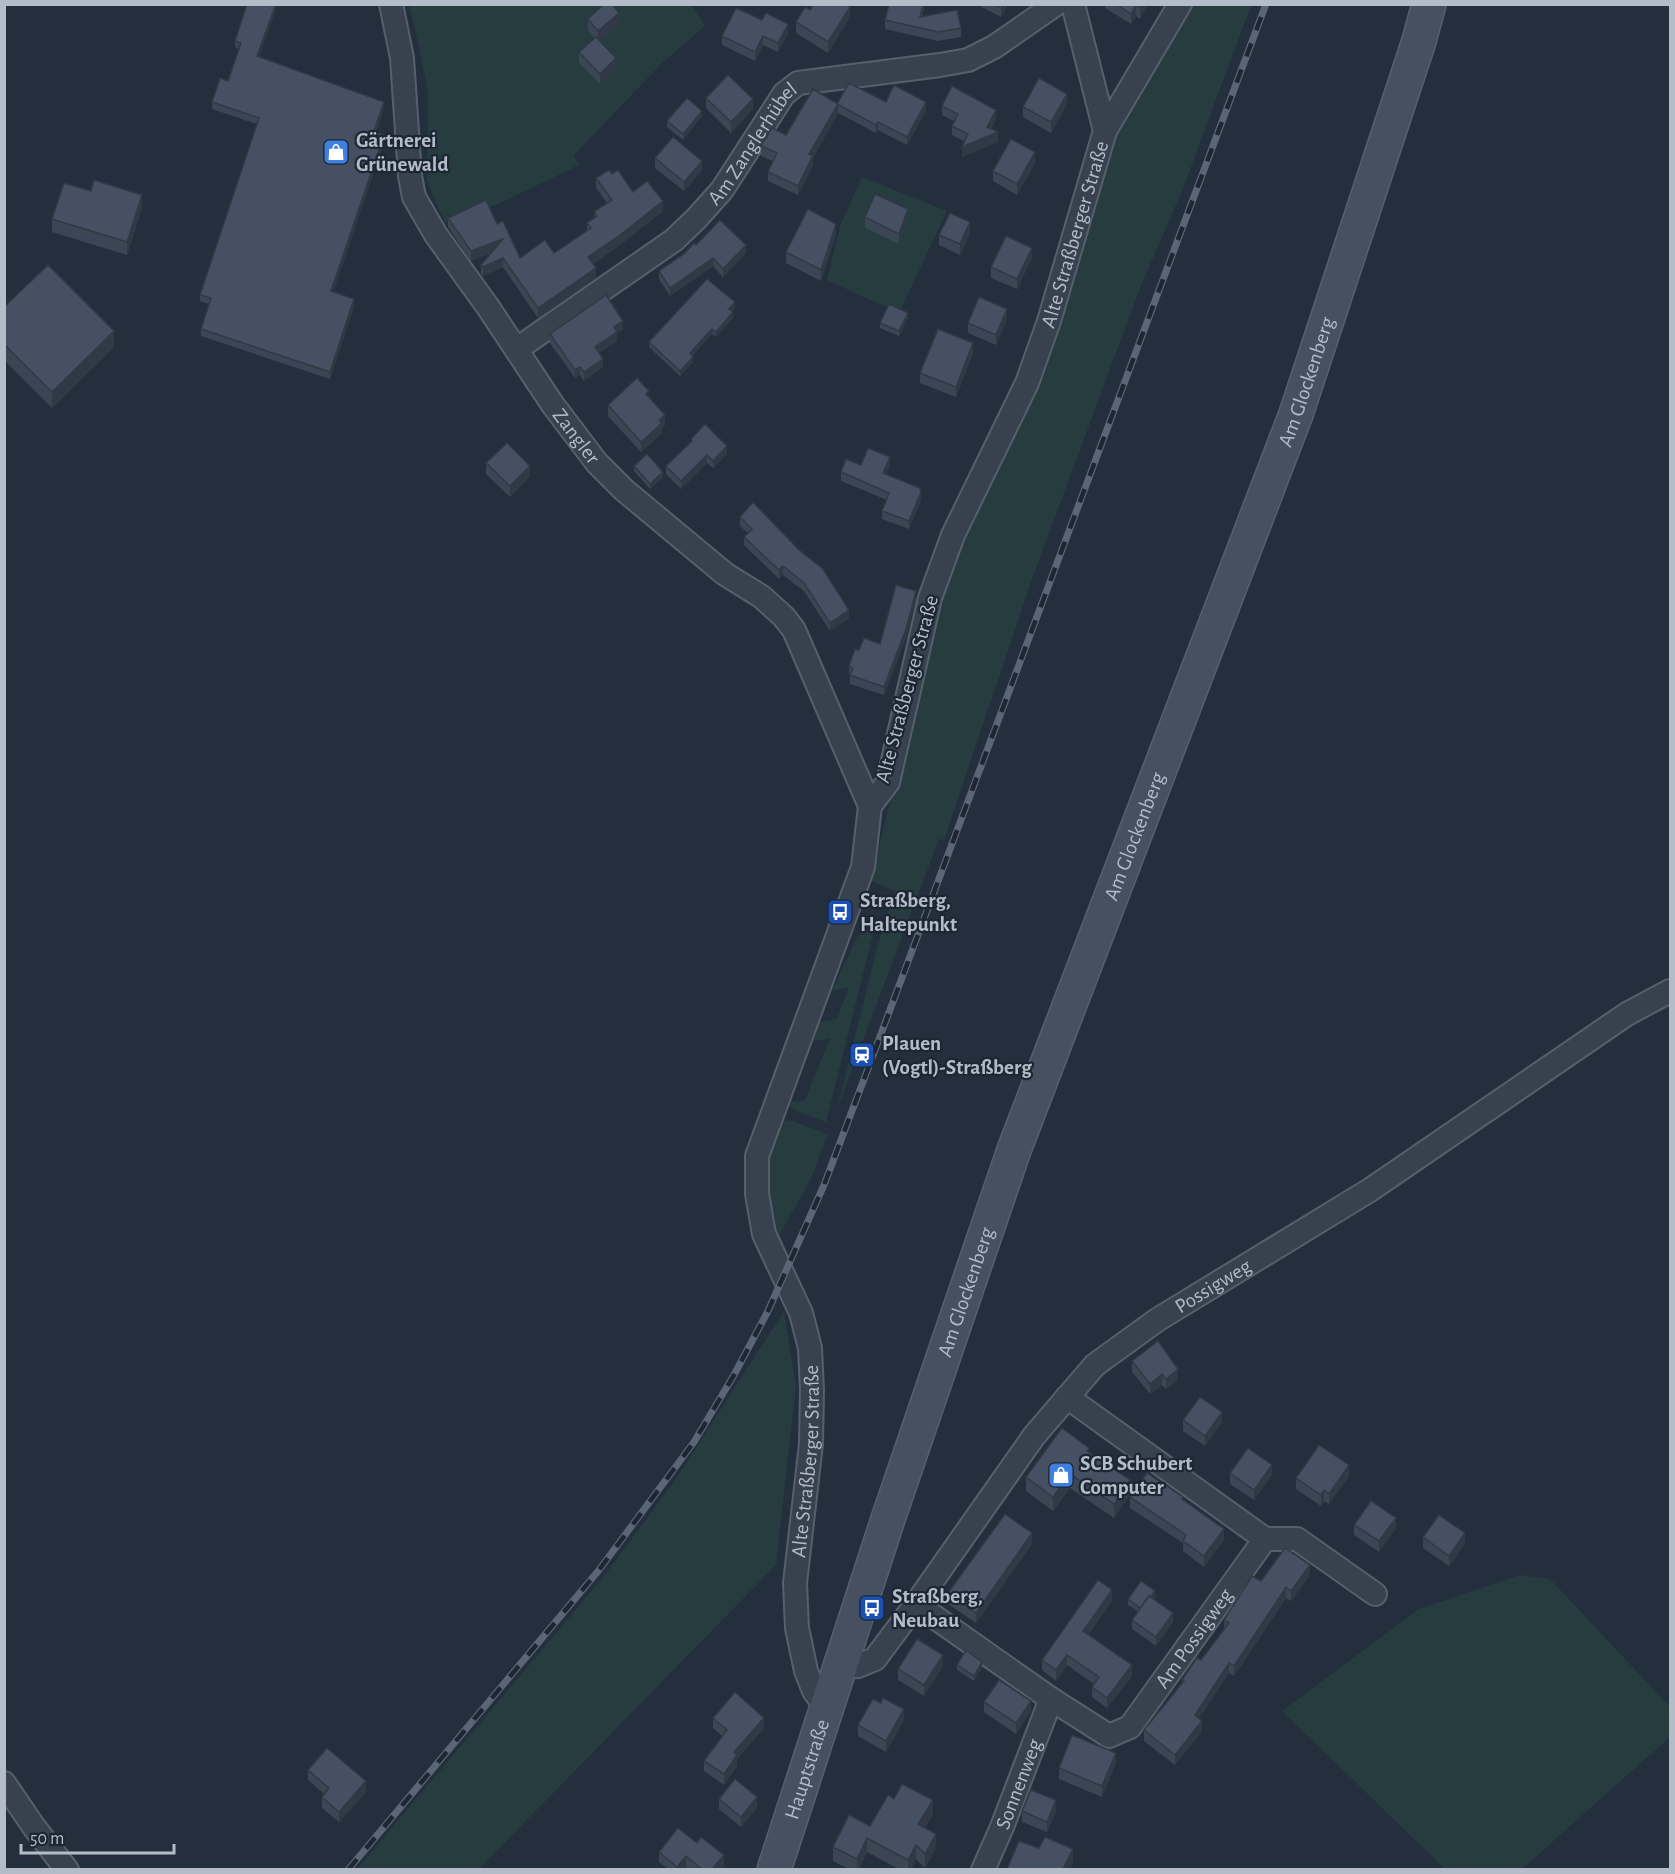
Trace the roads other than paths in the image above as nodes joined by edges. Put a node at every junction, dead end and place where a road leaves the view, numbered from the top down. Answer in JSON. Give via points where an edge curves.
{"nodes":[{"id":1,"x":391,"y":4,"type":"edge"},
{"id":2,"x":1056,"y":4,"type":"edge"},
{"id":3,"x":1073,"y":4,"type":"edge"},
{"id":4,"x":1180,"y":4,"type":"edge"},
{"id":5,"x":1429,"y":4,"type":"edge"},
{"id":6,"x":1105,"y":131,"type":"junction"},
{"id":7,"x":517,"y":349,"type":"junction"},
{"id":8,"x":870,"y":806,"type":"junction"},
{"id":9,"x":1671,"y":991,"type":"edge"},
{"id":10,"x":1067,"y":1397,"type":"junction"},
{"id":11,"x":1265,"y":1539,"type":"junction"},
{"id":12,"x":1374,"y":1594,"type":"dead end"},
{"id":13,"x":916,"y":1604,"type":"junction"},
{"id":14,"x":840,"y":1667,"type":"junction"},
{"id":15,"x":1051,"y":1699,"type":"junction"},
{"id":16,"x":827,"y":1709,"type":"junction"},
{"id":17,"x":4,"y":1783,"type":"edge"},
{"id":18,"x":67,"y":1869,"type":"edge"},
{"id":19,"x":774,"y":1869,"type":"edge"},
{"id":20,"x":983,"y":1869,"type":"edge"}],
"edges":[{"from":1,"to":7,"type":"street","name":"Zangler","via":[[402,58],[414,197],[436,236]]},
{"from":2,"to":7,"type":"street","name":"Am Zanglerhübel","via":[[994,48],[968,60],[798,82],[784,94],[722,190],[689,226]]},
{"from":3,"to":6,"type":"street"},
{"from":4,"to":6,"type":"street","name":"Alte Straßberger Straße"},
{"from":5,"to":14,"type":"main road","name":"Am Glockenberg","via":[[1296,414],[1014,1150]]},
{"from":6,"to":8,"type":"street","name":"Alte Straßberger Straße","via":[[1028,383],[953,535],[930,598],[888,782]]},
{"from":7,"to":8,"type":"street","name":"Zangler","via":[[597,463],[725,574],[762,597],[794,630]]},
{"from":8,"to":16,"type":"street","name":"Alte Straßberger Straße","via":[[863,867],[757,1156],[757,1194],[764,1234],[801,1313],[810,1348],[811,1444],[795,1583],[796,1617],[806,1671]]},
{"from":9,"to":10,"type":"street","name":"Possigweg","via":[[1627,1014],[1370,1190],[1156,1320],[1095,1365]]},
{"from":10,"to":11,"type":"street"},
{"from":10,"to":13,"type":"street","name":"Possigweg","via":[[1034,1436]]},
{"from":11,"to":12,"type":"street","via":[[1297,1539]]},
{"from":11,"to":15,"type":"street","name":"Am Possigweg","via":[[1130,1727],[1109,1736]]},
{"from":13,"to":14,"type":"street","name":"Possigweg","via":[[875,1659],[858,1666]]},
{"from":13,"to":15,"type":"street","name":"Am Possigweg"},
{"from":14,"to":16,"type":"main road","name":"Hauptstraße"},
{"from":15,"to":20,"type":"street","name":"Sonnenweg"},
{"from":16,"to":19,"type":"main road","name":"Hauptstraße"},
{"from":17,"to":18,"type":"street"}]}
